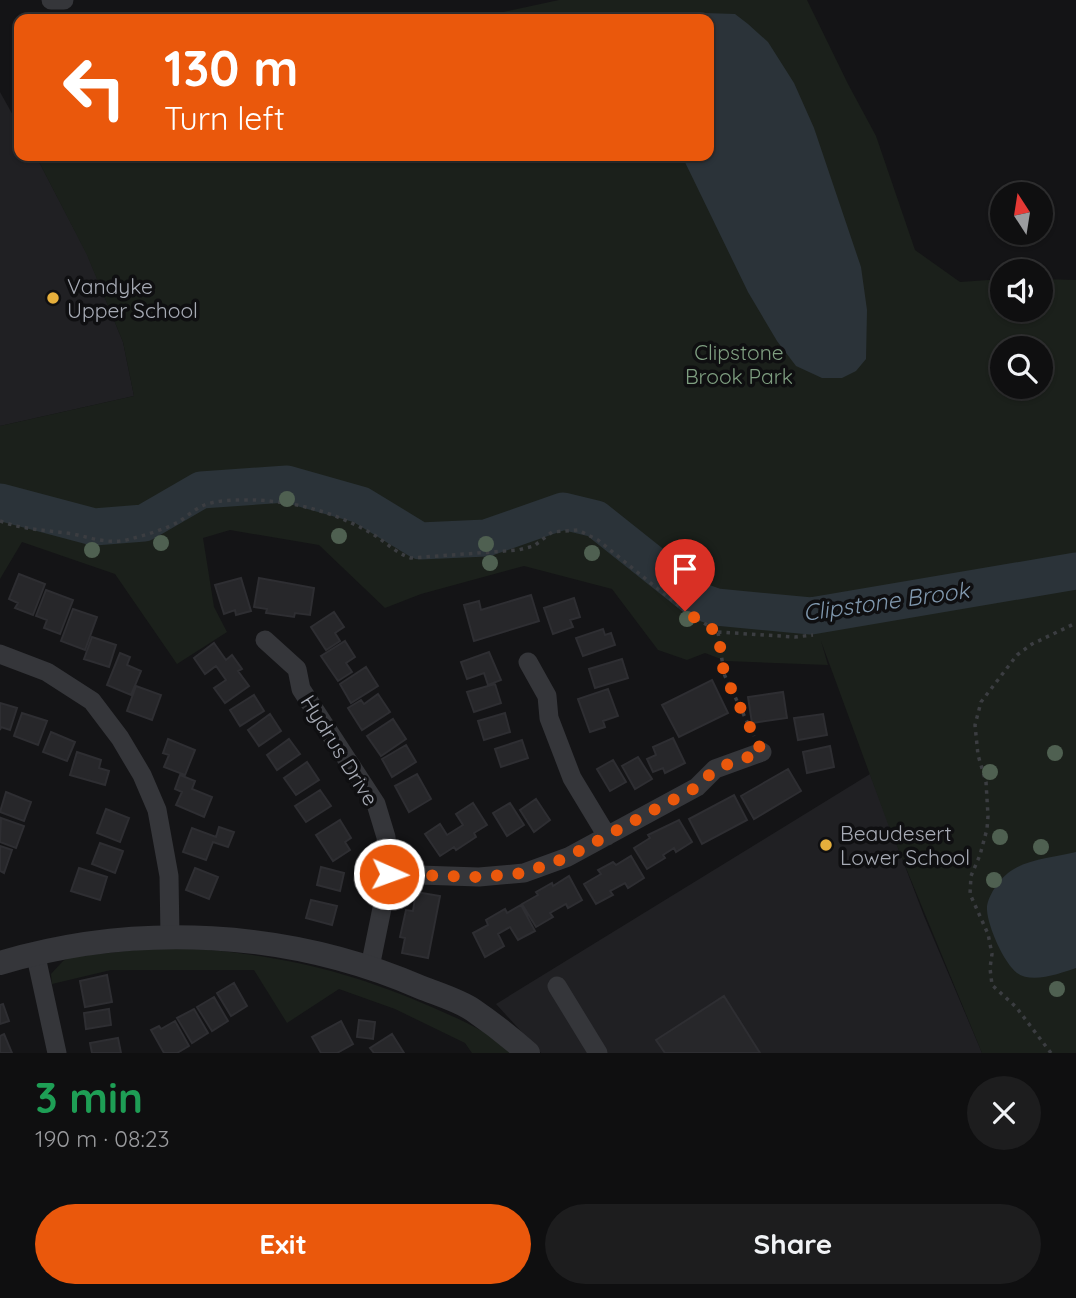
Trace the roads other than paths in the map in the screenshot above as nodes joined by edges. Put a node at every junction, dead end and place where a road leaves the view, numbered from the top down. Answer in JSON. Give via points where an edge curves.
{"nodes":[{"id":1,"x":51,"y":0,"type":"edge"},
{"id":2,"x":64,"y":0,"type":"edge"},
{"id":3,"x":265,"y":640,"type":"dead end"},
{"id":4,"x":0,"y":654,"type":"edge"},
{"id":5,"x":528,"y":662,"type":"dead end"},
{"id":6,"x":762,"y":752,"type":"road end"},
{"id":7,"x":607,"y":836,"type":"junction"},
{"id":8,"x":389,"y":874,"type":"junction"},
{"id":9,"x":170,"y":936,"type":"junction"},
{"id":10,"x":36,"y":952,"type":"junction"},
{"id":11,"x":0,"y":963,"type":"edge"},
{"id":12,"x":370,"y":967,"type":"junction"},
{"id":13,"x":557,"y":986,"type":"dead end"},
{"id":14,"x":57,"y":1053,"type":"edge"},
{"id":15,"x":528,"y":1053,"type":"edge"},
{"id":16,"x":598,"y":1053,"type":"edge"}],
"edges":[{"from":1,"to":2,"type":"street"},
{"from":3,"to":8,"type":"street","name":"Hydrus Drive","via":[[297,669],[301,688],[376,804],[386,837]]},
{"from":4,"to":9,"type":"street","via":[[47,672],[92,701],[120,738],[157,810],[169,876]]},
{"from":5,"to":7,"type":"street","via":[[547,696],[549,718],[572,778]]},
{"from":6,"to":7,"type":"street","via":[[715,769],[697,787]]},
{"from":7,"to":8,"type":"street","via":[[524,873],[479,877]]},
{"from":8,"to":12,"type":"street","name":"Hydrus Drive"},
{"from":9,"to":10,"type":"street"},
{"from":9,"to":12,"type":"street","via":[[291,948]]},
{"from":10,"to":11,"type":"street"},
{"from":10,"to":14,"type":"street"},
{"from":12,"to":15,"type":"street","via":[[471,1009]]},
{"from":13,"to":16,"type":"street"}]}
